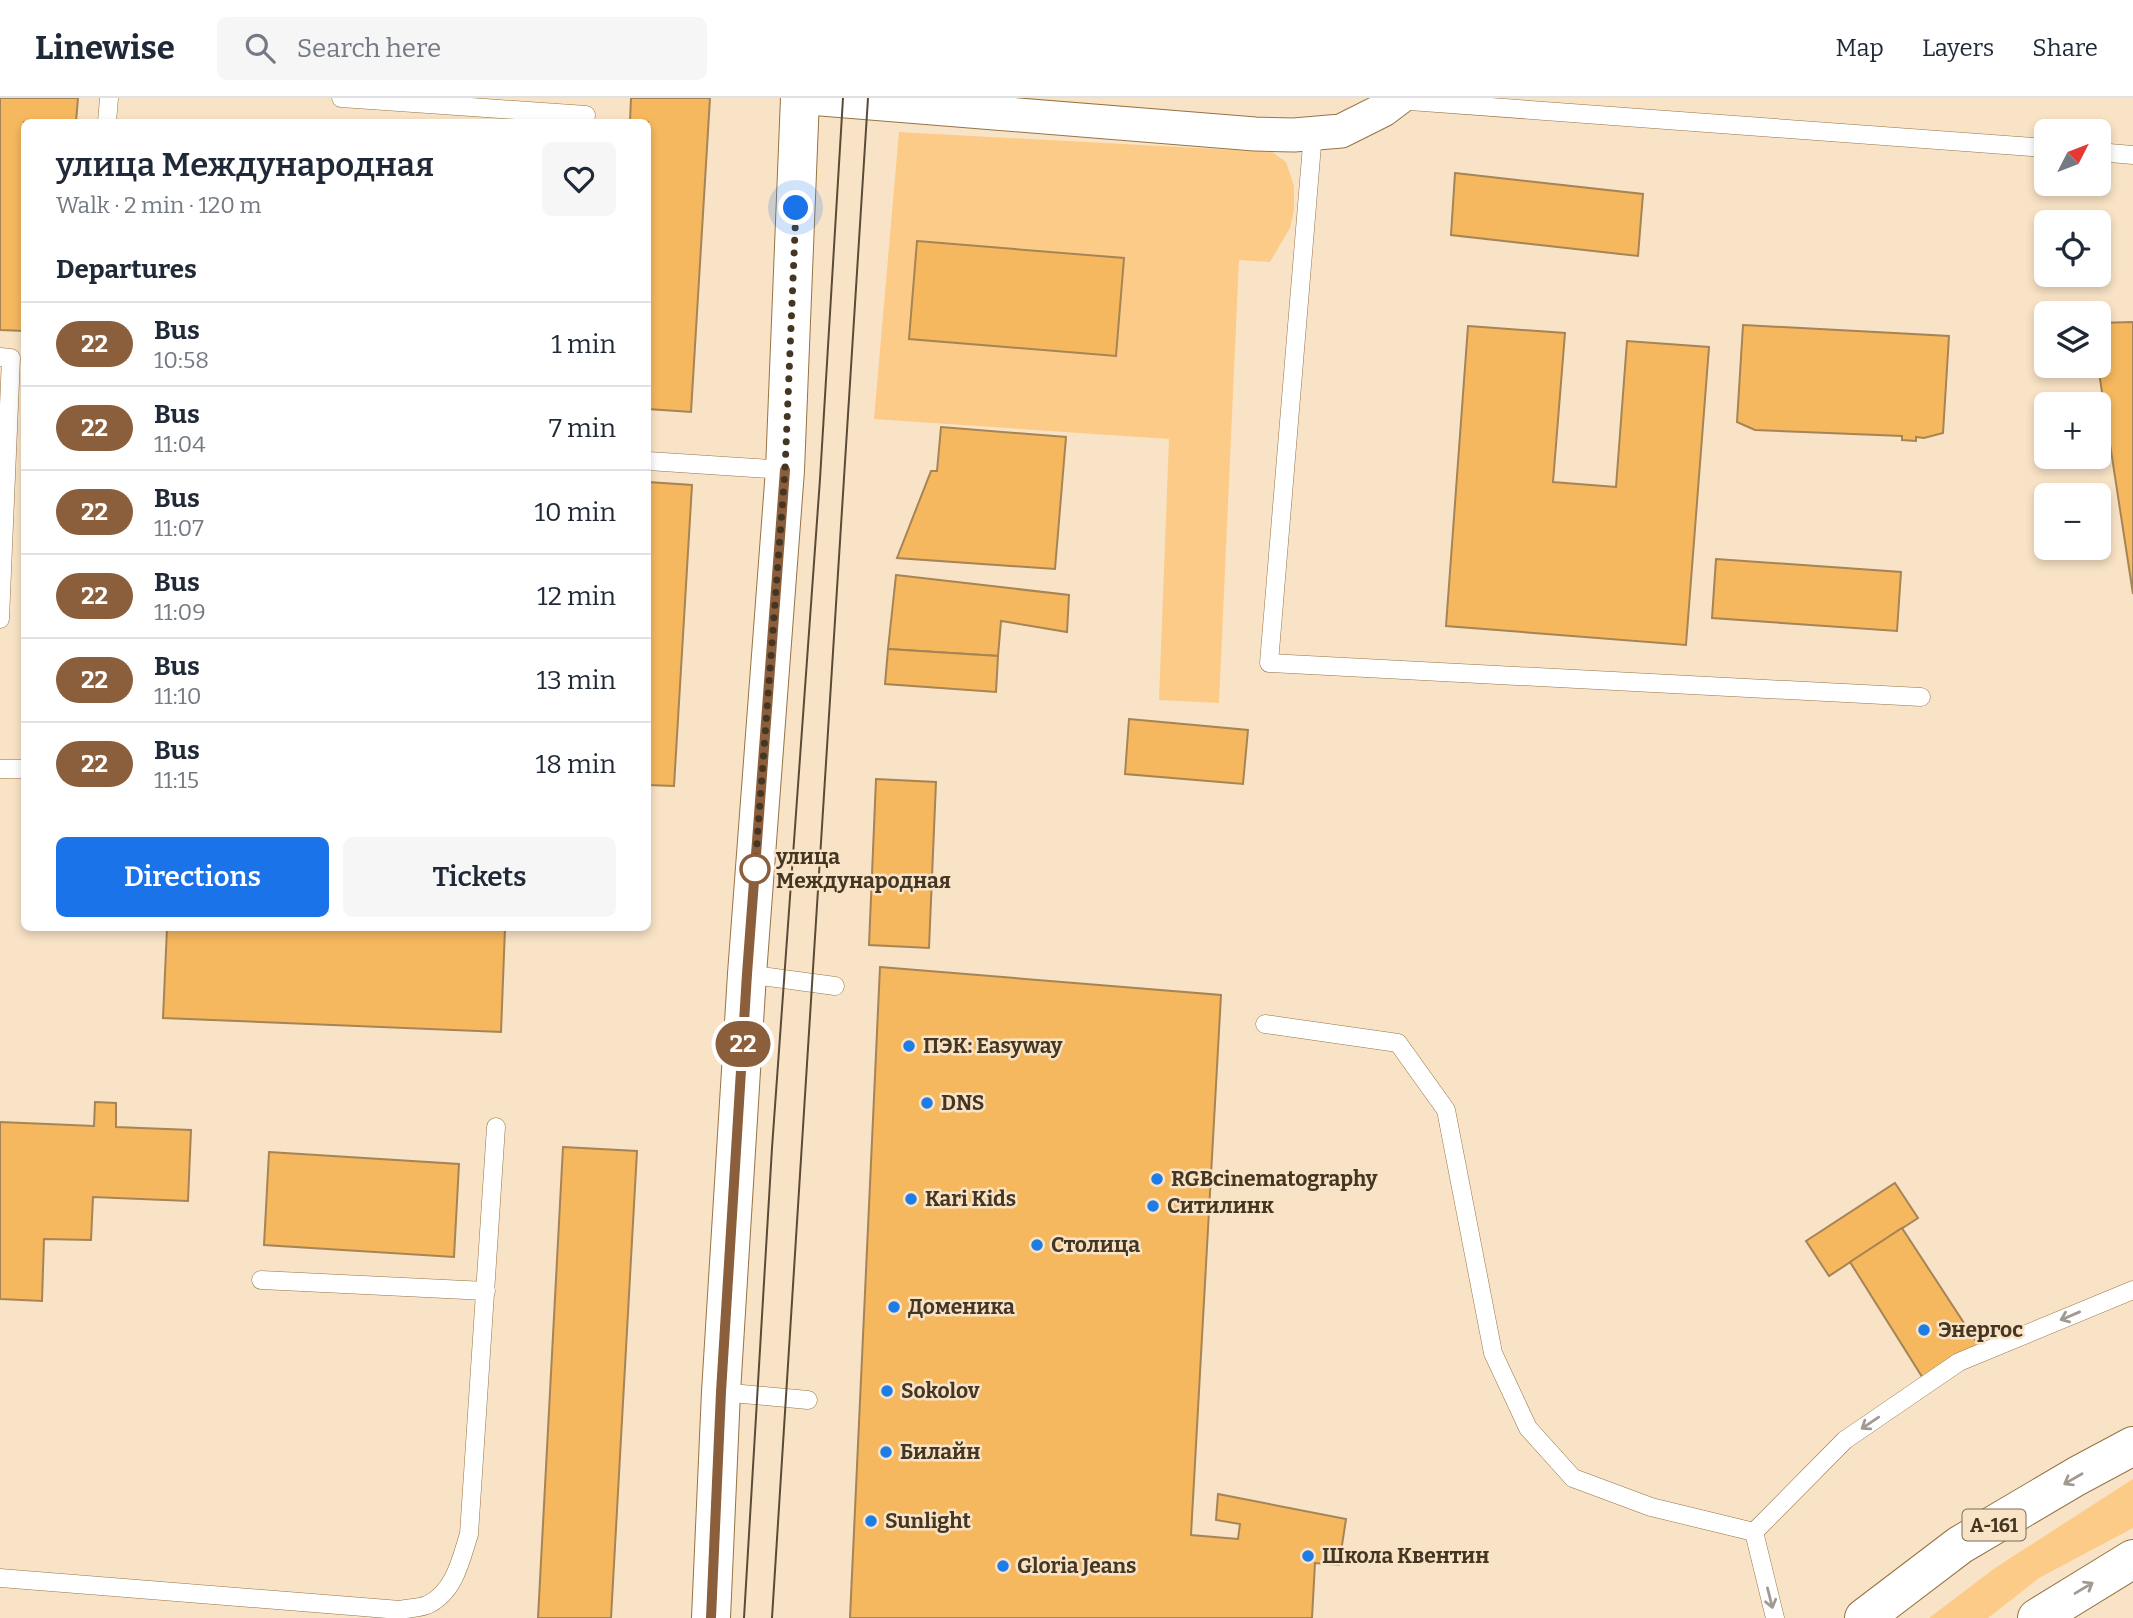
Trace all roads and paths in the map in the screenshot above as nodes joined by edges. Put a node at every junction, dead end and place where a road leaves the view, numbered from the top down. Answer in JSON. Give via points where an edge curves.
{"nodes":[{"id":1,"x":108,"y":98,"type":"edge"},
{"id":2,"x":341,"y":98,"type":"edge"},
{"id":3,"x":800,"y":98,"type":"edge"},
{"id":4,"x":808,"y":98,"type":"edge"},
{"id":5,"x":1398,"y":99,"type":"edge"},
{"id":6,"x":107,"y":119,"type":"edge"},
{"id":7,"x":585,"y":119,"type":"edge"},
{"id":8,"x":1313,"y":133,"type":"junction"},
{"id":9,"x":2034,"y":147,"type":"edge"},
{"id":10,"x":2111,"y":153,"type":"edge"},
{"id":11,"x":2133,"y":155,"type":"edge"},
{"id":12,"x":0,"y":357,"type":"edge"},
{"id":13,"x":651,"y":461,"type":"edge"},
{"id":14,"x":785,"y":470,"type":"junction"},
{"id":15,"x":0,"y":619,"type":"edge"},
{"id":16,"x":1921,"y":697,"type":"dead end"},
{"id":17,"x":0,"y":769,"type":"edge"},
{"id":18,"x":21,"y":769,"type":"edge"},
{"id":19,"x":747,"y":974,"type":"junction"},
{"id":20,"x":835,"y":986,"type":"dead end"},
{"id":21,"x":1265,"y":1024,"type":"dead end"},
{"id":22,"x":496,"y":1126,"type":"dead end"},
{"id":23,"x":261,"y":1280,"type":"dead end"},
{"id":24,"x":2133,"y":1290,"type":"edge"},
{"id":25,"x":486,"y":1291,"type":"junction"},
{"id":26,"x":721,"y":1392,"type":"junction"},
{"id":27,"x":808,"y":1400,"type":"dead end"},
{"id":28,"x":2133,"y":1446,"type":"edge"},
{"id":29,"x":1754,"y":1532,"type":"junction"},
{"id":30,"x":2133,"y":1559,"type":"edge"},
{"id":31,"x":0,"y":1578,"type":"edge"},
{"id":32,"x":711,"y":1618,"type":"edge"},
{"id":33,"x":1775,"y":1618,"type":"edge"},
{"id":34,"x":1864,"y":1618,"type":"edge"},
{"id":35,"x":2037,"y":1618,"type":"edge"}],
"edges":[{"from":1,"to":6,"type":"lane"},
{"from":2,"to":7,"type":"lane","via":[[586,115]]},
{"from":3,"to":14,"type":"main road"},
{"from":4,"to":8,"type":"street","via":[[1255,134]]},
{"from":5,"to":8,"type":"street","via":[[1341,131]]},
{"from":5,"to":9,"type":"lane"},
{"from":8,"to":16,"type":"lane","via":[[1269,663]]},
{"from":10,"to":11,"type":"lane"},
{"from":12,"to":15,"type":"lane","via":[[11,358]]},
{"from":13,"to":14,"type":"lane"},
{"from":14,"to":19,"type":"main road"},
{"from":17,"to":18,"type":"lane"},
{"from":19,"to":20,"type":"lane"},
{"from":19,"to":26,"type":"main road"},
{"from":21,"to":29,"type":"lane","via":[[1398,1043],[1446,1110],[1493,1353],[1528,1429],[1573,1478],[1651,1507]]},
{"from":22,"to":25,"type":"lane"},
{"from":23,"to":25,"type":"lane"},
{"from":24,"to":29,"type":"lane","one_way":true,"via":[[1959,1362],[1846,1440]]},
{"from":25,"to":31,"type":"lane","via":[[470,1534],[447,1590],[427,1605],[400,1610]]},
{"from":26,"to":27,"type":"lane"},
{"from":26,"to":32,"type":"main road"},
{"from":28,"to":34,"type":"main road","number":"А-161","one_way":true,"via":[[1960,1545]]},
{"from":29,"to":33,"type":"lane","one_way":true},
{"from":35,"to":30,"type":"main road","one_way":true}]}
